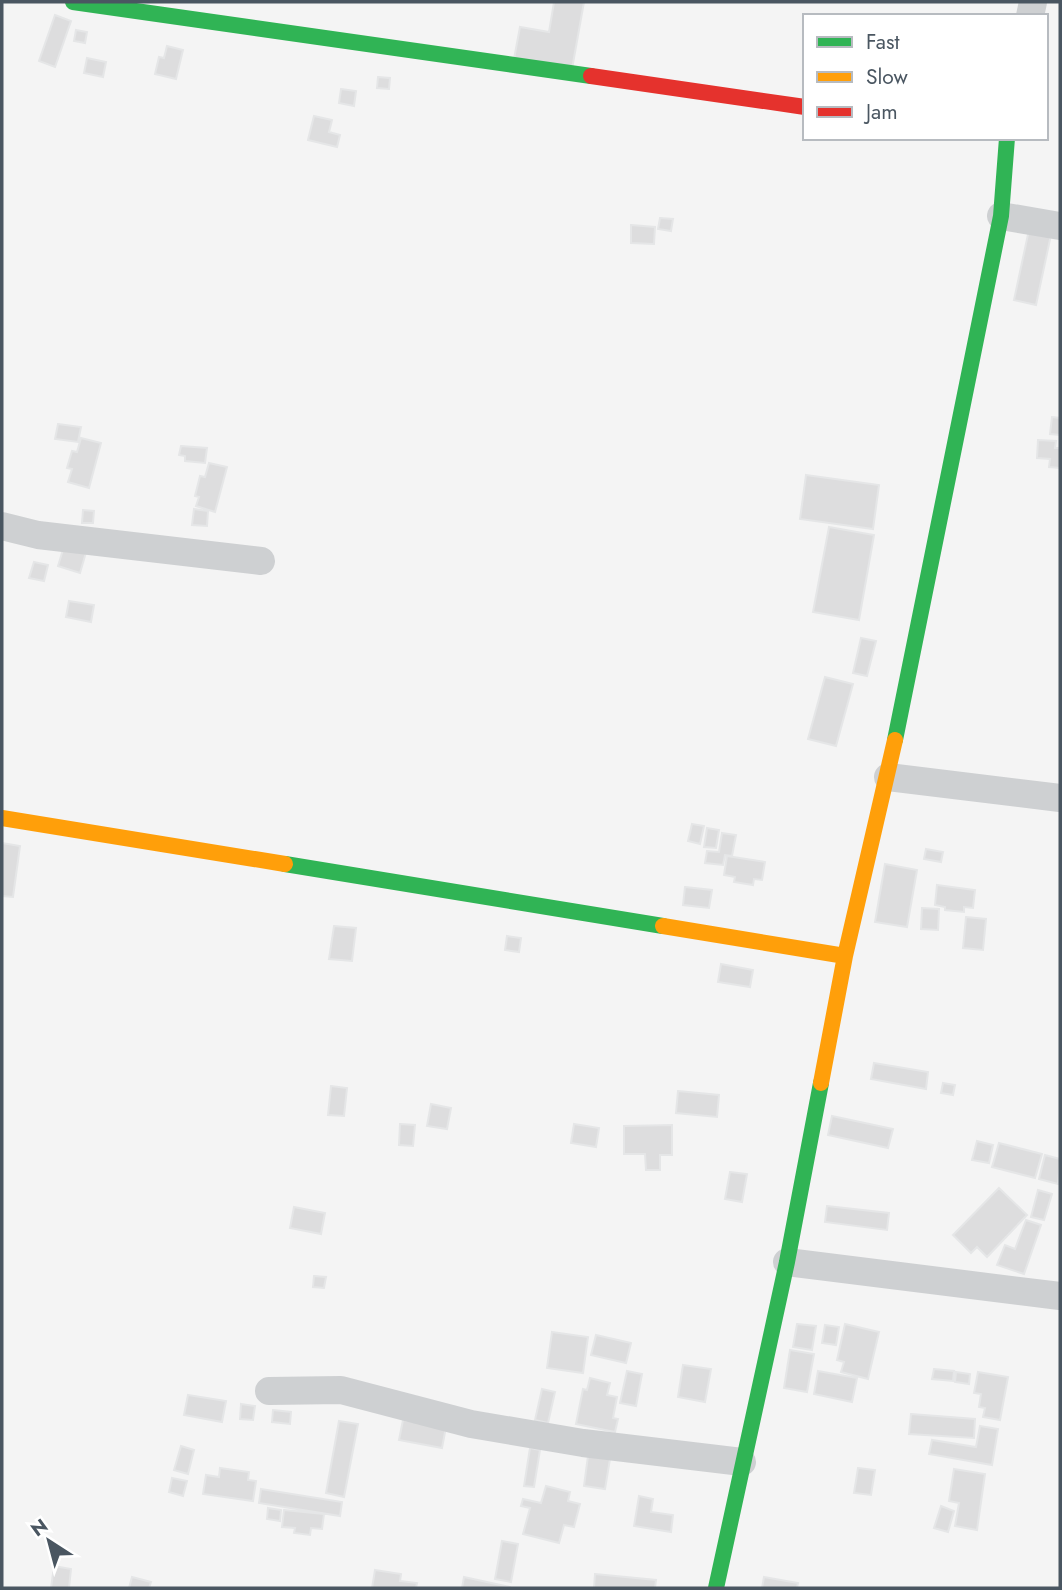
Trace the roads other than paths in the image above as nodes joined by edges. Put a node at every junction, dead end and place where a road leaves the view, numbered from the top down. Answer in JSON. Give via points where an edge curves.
{"nodes":[{"id":1,"x":73,"y":2,"type":"edge"},
{"id":2,"x":803,"y":107,"type":"edge"},
{"id":3,"x":1007,"y":140,"type":"edge"},
{"id":4,"x":1001,"y":216,"type":"junction"},
{"id":5,"x":1060,"y":226,"type":"edge"},
{"id":6,"x":2,"y":526,"type":"edge"},
{"id":7,"x":261,"y":561,"type":"dead end"},
{"id":8,"x":888,"y":777,"type":"junction"},
{"id":9,"x":1060,"y":798,"type":"edge"},
{"id":10,"x":2,"y":817,"type":"edge"},
{"id":11,"x":845,"y":956,"type":"junction"},
{"id":12,"x":787,"y":1262,"type":"junction"},
{"id":13,"x":1060,"y":1296,"type":"edge"},
{"id":14,"x":269,"y":1391,"type":"dead end"},
{"id":15,"x":742,"y":1462,"type":"junction"},
{"id":16,"x":716,"y":1588,"type":"edge"}],
"edges":[{"from":1,"to":2,"type":"street"},
{"from":3,"to":4,"type":"street"},
{"from":4,"to":5,"type":"street"},
{"from":4,"to":8,"type":"street"},
{"from":6,"to":7,"type":"street"},
{"from":8,"to":9,"type":"street"},
{"from":8,"to":11,"type":"street"},
{"from":10,"to":11,"type":"street"},
{"from":11,"to":12,"type":"street"},
{"from":12,"to":13,"type":"street"},
{"from":12,"to":15,"type":"street"},
{"from":14,"to":15,"type":"street","via":[[341,1390],[471,1424]]},
{"from":15,"to":16,"type":"street"}]}
